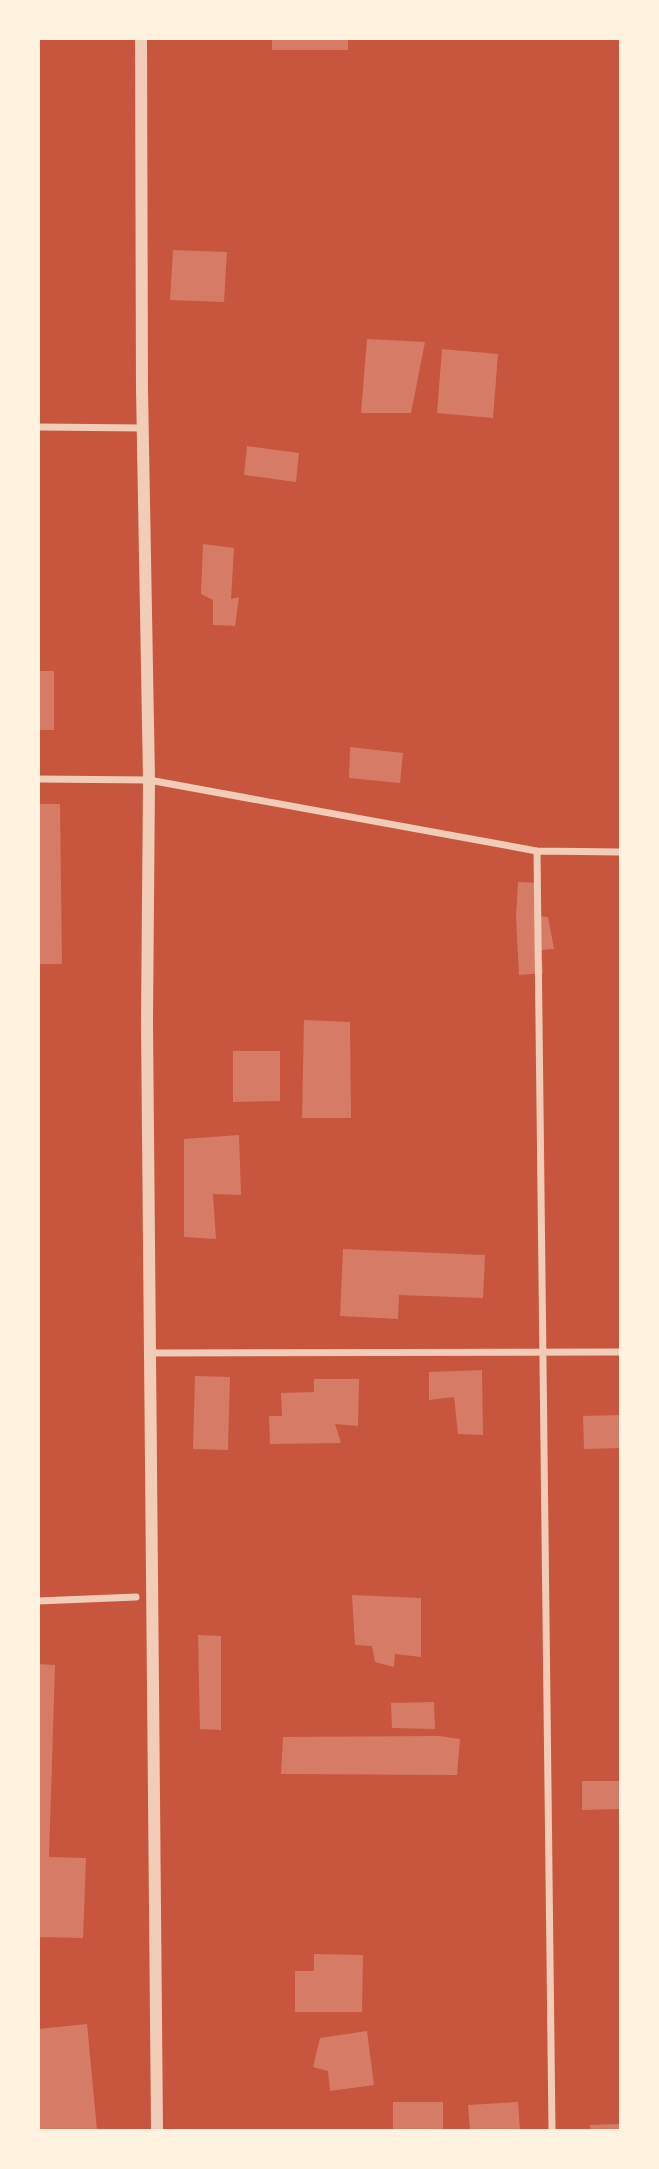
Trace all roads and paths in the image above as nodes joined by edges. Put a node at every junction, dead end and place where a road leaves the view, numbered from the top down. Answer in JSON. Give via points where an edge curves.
{"nodes":[{"id":1,"x":141,"y":38,"type":"edge"},
{"id":2,"x":38,"y":427,"type":"edge"},
{"id":3,"x":143,"y":428,"type":"junction"},
{"id":4,"x":38,"y":779,"type":"edge"},
{"id":5,"x":149,"y":780,"type":"junction"},
{"id":6,"x":537,"y":851,"type":"junction"},
{"id":7,"x":621,"y":852,"type":"edge"},
{"id":8,"x":542,"y":1351,"type":"junction"},
{"id":9,"x":621,"y":1352,"type":"edge"},
{"id":10,"x":149,"y":1353,"type":"junction"},
{"id":11,"x":136,"y":1597,"type":"dead end"},
{"id":12,"x":38,"y":1601,"type":"edge"},
{"id":13,"x":157,"y":2130,"type":"edge"},
{"id":14,"x":552,"y":2130,"type":"edge"}],
"edges":[{"from":1,"to":3,"type":"street"},
{"from":2,"to":3,"type":"street"},
{"from":3,"to":5,"type":"street"},
{"from":4,"to":5,"type":"street"},
{"from":5,"to":6,"type":"street"},
{"from":5,"to":10,"type":"street"},
{"from":6,"to":7,"type":"street"},
{"from":6,"to":8,"type":"street"},
{"from":8,"to":9,"type":"street"},
{"from":8,"to":10,"type":"street"},
{"from":8,"to":14,"type":"street"},
{"from":10,"to":13,"type":"street"},
{"from":11,"to":12,"type":"street"}]}
